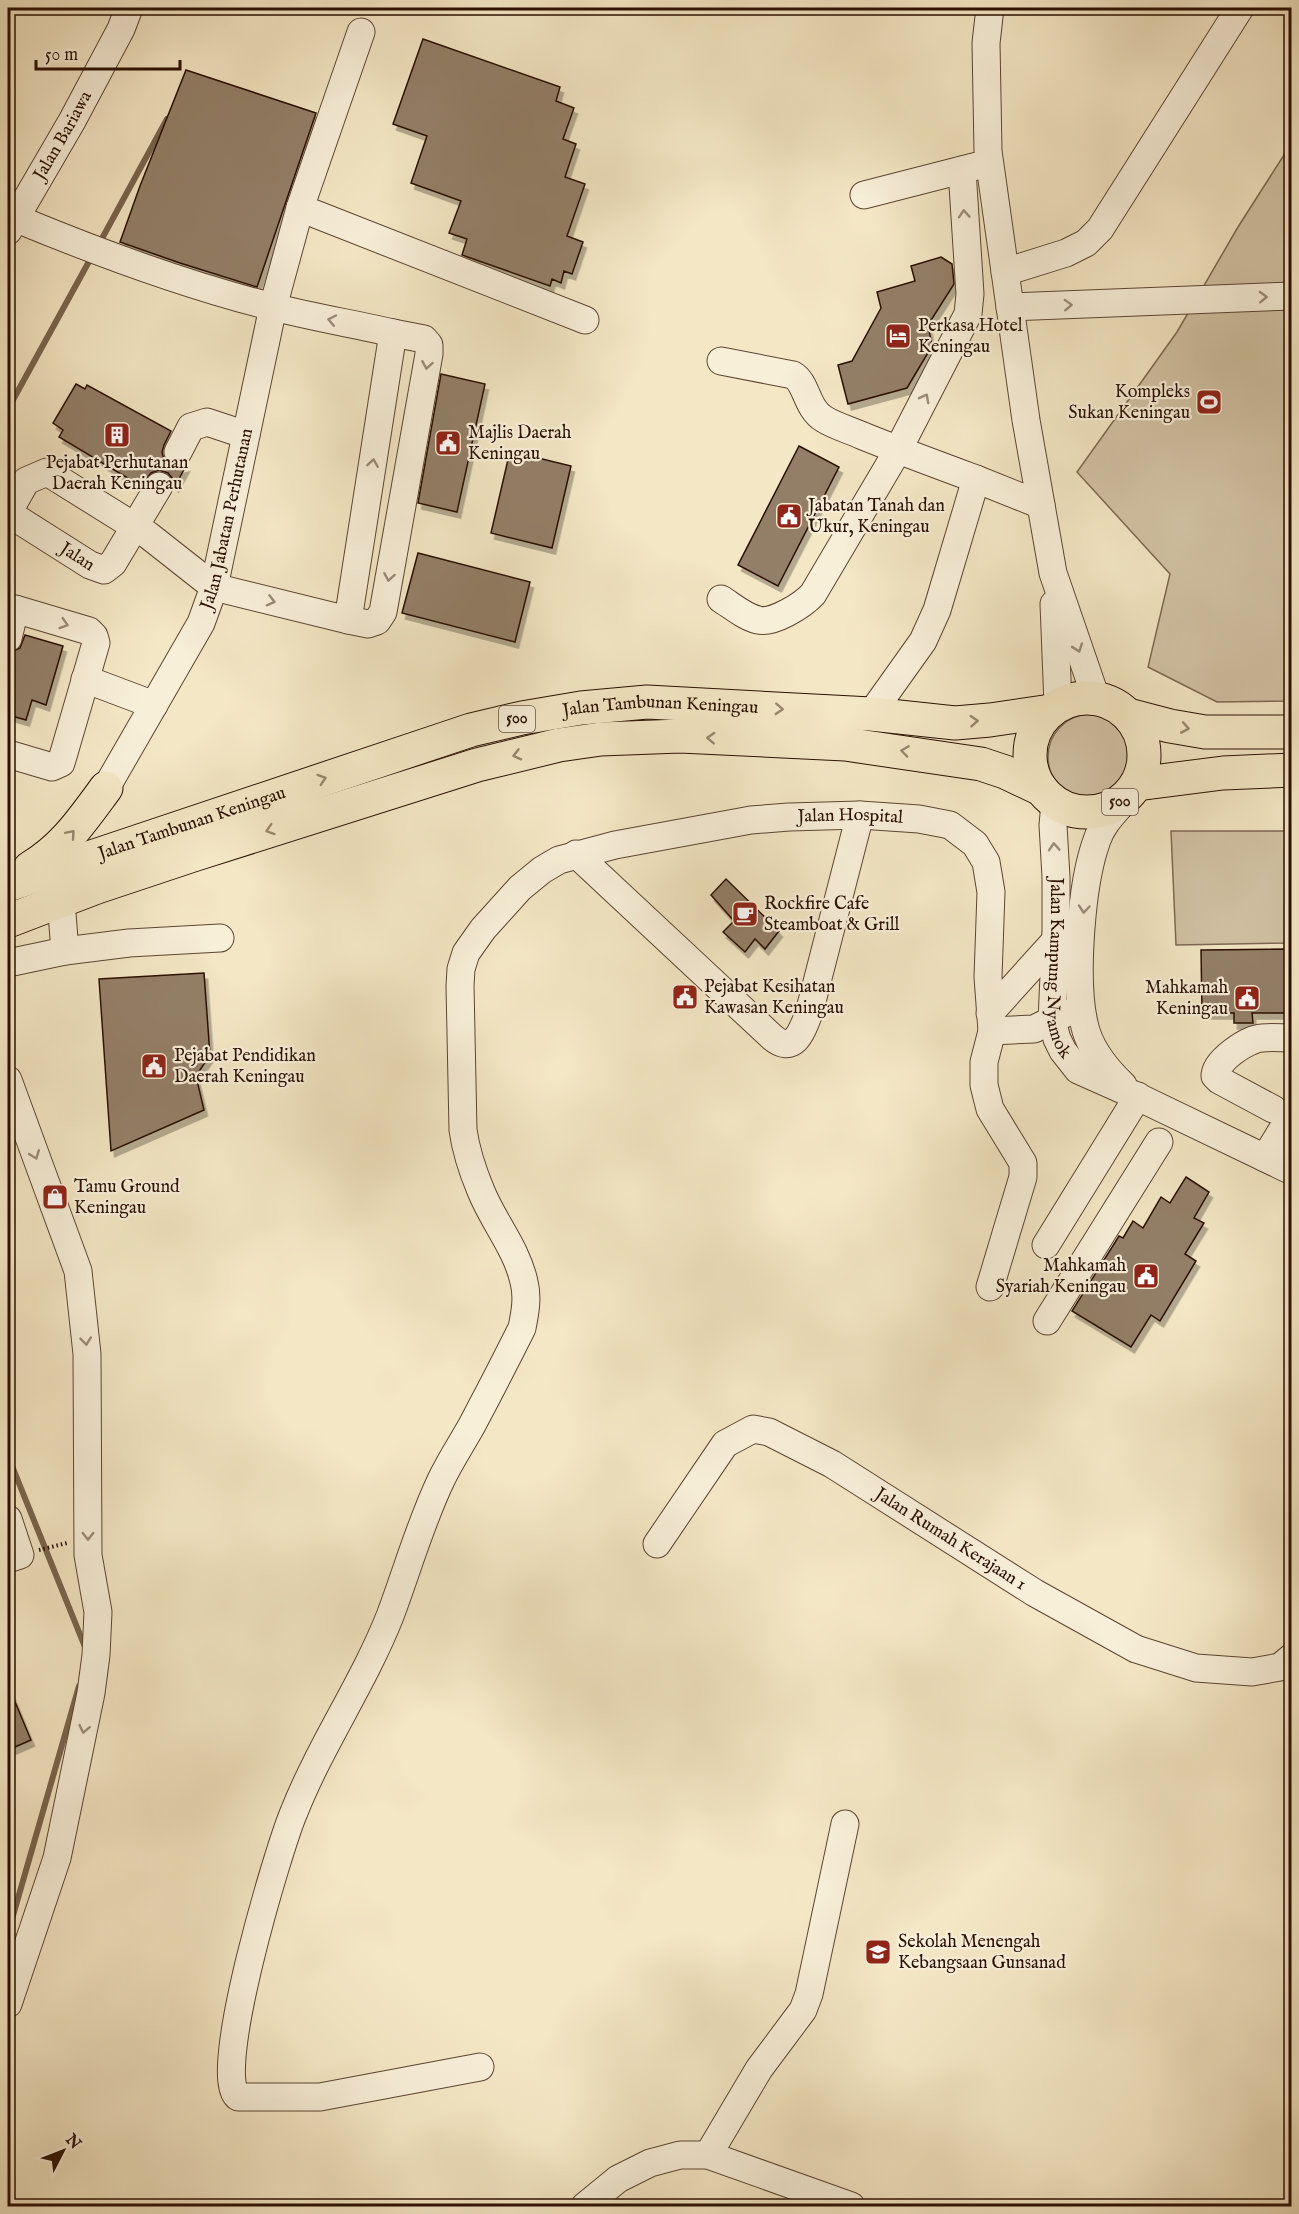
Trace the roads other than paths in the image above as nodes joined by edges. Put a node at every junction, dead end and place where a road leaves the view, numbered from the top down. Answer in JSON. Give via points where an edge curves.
{"nodes":[{"id":1,"x":129,"y":8,"type":"edge"},
{"id":2,"x":990,"y":8,"type":"edge"},
{"id":3,"x":1240,"y":8,"type":"edge"},
{"id":4,"x":361,"y":32,"type":"dead end"},
{"id":5,"x":990,"y":163,"type":"junction"},
{"id":6,"x":962,"y":170,"type":"junction"},
{"id":7,"x":864,"y":195,"type":"dead end"},
{"id":8,"x":297,"y":218,"type":"junction"},
{"id":9,"x":11,"y":225,"type":"edge"},
{"id":10,"x":1005,"y":272,"type":"junction"},
{"id":11,"x":1292,"y":296,"type":"edge"},
{"id":12,"x":273,"y":307,"type":"junction"},
{"id":13,"x":1010,"y":307,"type":"junction"},
{"id":14,"x":585,"y":320,"type":"dead end"},
{"id":15,"x":393,"y":333,"type":"junction"},
{"id":16,"x":721,"y":361,"type":"dead end"},
{"id":17,"x":246,"y":435,"type":"junction"},
{"id":18,"x":898,"y":450,"type":"junction"},
{"id":19,"x":178,"y":452,"type":"dead end"},
{"id":20,"x":976,"y":479,"type":"junction"},
{"id":21,"x":159,"y":486,"type":"dead end"},
{"id":22,"x":1041,"y":505,"type":"junction"},
{"id":23,"x":366,"y":508,"type":"junction"},
{"id":24,"x":8,"y":513,"type":"edge"},
{"id":25,"x":400,"y":517,"type":"junction"},
{"id":26,"x":136,"y":527,"type":"junction"},
{"id":27,"x":361,"y":536,"type":"junction"},
{"id":28,"x":395,"y":544,"type":"junction"},
{"id":29,"x":1053,"y":573,"type":"junction"},
{"id":30,"x":214,"y":587,"type":"junction"},
{"id":31,"x":721,"y":598,"type":"dead end"},
{"id":32,"x":11,"y":609,"type":"edge"},
{"id":33,"x":348,"y":620,"type":"junction"},
{"id":34,"x":8,"y":638,"type":"edge"},
{"id":35,"x":86,"y":679,"type":"junction"},
{"id":36,"x":1096,"y":698,"type":"junction"},
{"id":37,"x":154,"y":705,"type":"junction"},
{"id":38,"x":1054,"y":708,"type":"junction"},
{"id":39,"x":871,"y":714,"type":"junction"},
{"id":40,"x":1128,"y":715,"type":"junction"},
{"id":41,"x":1292,"y":732,"type":"edge"},
{"id":42,"x":8,"y":737,"type":"edge"},
{"id":43,"x":8,"y":754,"type":"edge"},
{"id":44,"x":64,"y":754,"type":"junction"},
{"id":45,"x":1292,"y":770,"type":"edge"},
{"id":46,"x":106,"y":788,"type":"junction"},
{"id":47,"x":1132,"y":791,"type":"junction"},
{"id":48,"x":1048,"y":796,"type":"junction"},
{"id":49,"x":860,"y":815,"type":"junction"},
{"id":50,"x":175,"y":828,"type":"junction"},
{"id":51,"x":576,"y":854,"type":"junction"},
{"id":52,"x":8,"y":882,"type":"edge"},
{"id":53,"x":61,"y":901,"type":"junction"},
{"id":54,"x":8,"y":921,"type":"edge"},
{"id":55,"x":220,"y":938,"type":"dead end"},
{"id":56,"x":1056,"y":940,"type":"junction"},
{"id":57,"x":989,"y":948,"type":"junction"},
{"id":58,"x":65,"y":951,"type":"junction"},
{"id":59,"x":1036,"y":962,"type":"junction"},
{"id":60,"x":8,"y":963,"type":"edge"},
{"id":61,"x":1082,"y":1002,"type":"junction"},
{"id":62,"x":1052,"y":1021,"type":"junction"},
{"id":63,"x":996,"y":1025,"type":"junction"},
{"id":64,"x":1292,"y":1038,"type":"edge"},
{"id":65,"x":1078,"y":1070,"type":"junction"},
{"id":66,"x":8,"y":1080,"type":"edge"},
{"id":67,"x":1135,"y":1095,"type":"junction"},
{"id":68,"x":1282,"y":1111,"type":"edge"},
{"id":69,"x":1159,"y":1142,"type":"dead end"},
{"id":70,"x":1265,"y":1158,"type":"junction"},
{"id":71,"x":1292,"y":1171,"type":"edge"},
{"id":72,"x":1075,"y":1198,"type":"junction"},
{"id":73,"x":1111,"y":1219,"type":"junction"},
{"id":74,"x":1087,"y":1257,"type":"junction"},
{"id":75,"x":990,"y":1287,"type":"dead end"},
{"id":76,"x":1047,"y":1321,"type":"dead end"},
{"id":77,"x":8,"y":1519,"type":"edge"},
{"id":78,"x":657,"y":1544,"type":"dead end"},
{"id":79,"x":8,"y":1559,"type":"edge"},
{"id":80,"x":1292,"y":1657,"type":"edge"},
{"id":81,"x":845,"y":1824,"type":"dead end"},
{"id":82,"x":8,"y":2004,"type":"edge"},
{"id":83,"x":480,"y":2067,"type":"dead end"},
{"id":84,"x":708,"y":2155,"type":"junction"},
{"id":85,"x":585,"y":2206,"type":"edge"},
{"id":86,"x":850,"y":2206,"type":"edge"}],
"edges":[{"from":1,"to":9,"type":"street","name":"Jalan Bariawa","via":[[72,121]]},
{"from":2,"to":5,"type":"street","via":[[986,54]]},
{"from":3,"to":10,"type":"street","via":[[1100,229],[1086,243],[1066,253]]},
{"from":4,"to":8,"type":"street","name":"Jalan Jabatan Perhutanan"},
{"from":5,"to":6,"type":"street"},
{"from":5,"to":10,"type":"street"},
{"from":6,"to":7,"type":"street"},
{"from":18,"to":6,"type":"street","one_way":true,"via":[[968,314]]},
{"from":8,"to":12,"type":"street","name":"Jalan Jabatan Perhutanan"},
{"from":8,"to":14,"type":"street"},
{"from":9,"to":12,"type":"street"},
{"from":10,"to":13,"type":"street"},
{"from":13,"to":11,"type":"street","one_way":true},
{"from":15,"to":12,"type":"street","one_way":true},
{"from":12,"to":17,"type":"street","name":"Jalan Jabatan Perhutanan"},
{"from":13,"to":22,"type":"street"},
{"from":23,"to":15,"type":"street","one_way":true},
{"from":15,"to":25,"type":"street","one_way":true,"via":[[424,339],[429,345]]},
{"from":16,"to":18,"type":"street","via":[[793,375],[814,411],[825,420]]},
{"from":17,"to":19,"type":"street","via":[[207,422],[191,427]]},
{"from":17,"to":30,"type":"street","name":"Jalan Jabatan Perhutanan"},
{"from":18,"to":20,"type":"street"},
{"from":18,"to":31,"type":"street","via":[[804,603],[766,621],[749,617]]},
{"from":20,"to":22,"type":"street"},
{"from":20,"to":39,"type":"street","via":[[937,610],[923,641]]},
{"from":21,"to":26,"type":"street"},
{"from":22,"to":29,"type":"street"},
{"from":23,"to":25,"type":"street"},
{"from":23,"to":27,"type":"street"},
{"from":24,"to":26,"type":"street","name":"Jalan","via":[[26,481],[47,472]]},
{"from":24,"to":26,"type":"street","name":"Jalan","via":[[104,570],[113,564]]},
{"from":25,"to":28,"type":"street"},
{"from":26,"to":30,"type":"street","name":"Jalan"},
{"from":27,"to":28,"type":"street"},
{"from":27,"to":33,"type":"street"},
{"from":28,"to":33,"type":"street","one_way":true,"via":[[383,612],[377,621],[368,624]]},
{"from":29,"to":36,"type":"street","one_way":true},
{"from":29,"to":38,"type":"street"},
{"from":30,"to":33,"type":"street","one_way":true},
{"from":30,"to":37,"type":"street","name":"Jalan Jabatan Perhutanan","via":[[201,623]]},
{"from":32,"to":34,"type":"street"},
{"from":32,"to":35,"type":"street","one_way":true,"via":[[92,633],[96,643]]},
{"from":35,"to":37,"type":"street"},
{"from":35,"to":44,"type":"street"},
{"from":36,"to":38,"type":"main road","number":"500","via":[[1076,699]]},
{"from":36,"to":40,"type":"main road"},
{"from":37,"to":46,"type":"street","name":"Jalan Jabatan Perhutanan"},
{"from":39,"to":38,"type":"main road","name":"Jalan Tambunan Keningau","number":"500","one_way":true,"via":[[955,723]]},
{"from":38,"to":48,"type":"main road","via":[[1039,724],[1030,757],[1033,774]]},
{"from":50,"to":39,"type":"main road","name":"Jalan Tambunan Keningau","number":"500","one_way":true,"via":[[471,730],[551,713],[647,702]]},
{"from":40,"to":41,"type":"main road","one_way":true,"via":[[1205,732]]},
{"from":40,"to":47,"type":"main road","number":"500","via":[[1139,730],[1144,748],[1144,767]]},
{"from":42,"to":44,"type":"street"},
{"from":43,"to":44,"type":"street","via":[[52,767],[61,763]]},
{"from":45,"to":47,"type":"main road","number":"500","via":[[1223,773]]},
{"from":46,"to":50,"type":"main road","via":[[102,813],[110,825],[134,832]]},
{"from":52,"to":46,"type":"main road","one_way":true,"via":[[58,849]]},
{"from":47,"to":48,"type":"main road","number":"500","via":[[1110,808],[1091,813],[1072,811]]},
{"from":47,"to":61,"type":"street","name":"Jalan Kampung Nyamok","one_way":true,"via":[[1103,827],[1089,865],[1081,944]]},
{"from":48,"to":53,"type":"main road","name":"Jalan Tambunan Keningau","number":"500","one_way":true,"via":[[1005,772],[981,764],[845,744],[680,736],[601,739],[477,765]]},
{"from":56,"to":48,"type":"street","name":"Jalan Kampung Nyamok","one_way":true,"via":[[1056,877]]},
{"from":49,"to":51,"type":"street","name":"Jalan Hospital","via":[[751,820]]},
{"from":49,"to":51,"type":"street","via":[[809,1013],[803,1029],[788,1045],[772,1037]]},
{"from":49,"to":57,"type":"street","name":"Jalan Hospital","via":[[951,825],[975,844],[986,862],[991,892]]},
{"from":50,"to":52,"type":"main road","name":"Jalan Tambunan Keningau","number":"500"},
{"from":51,"to":83,"type":"street","name":"Jalan Hospital","via":[[542,870],[520,888],[483,929],[466,953],[461,969],[466,1150],[481,1192],[517,1256],[525,1284],[522,1328],[441,1478],[361,1681],[310,1773],[293,1814],[241,1995],[231,2083],[238,2097],[320,2097]]},
{"from":53,"to":54,"type":"main road","name":"Jalan Tambunan Keningau","number":"500"},
{"from":53,"to":58,"type":"street"},
{"from":55,"to":58,"type":"street"},
{"from":56,"to":59,"type":"street"},
{"from":56,"to":62,"type":"street","name":"Jalan Kampung Nyamok"},
{"from":57,"to":59,"type":"street","via":[[1008,967]]},
{"from":57,"to":63,"type":"street","name":"Jalan Hospital"},
{"from":58,"to":60,"type":"street"},
{"from":59,"to":63,"type":"street"},
{"from":61,"to":62,"type":"street"},
{"from":61,"to":67,"type":"street","name":"Jalan Kampung Nyamok","via":[[1084,1025],[1099,1058]]},
{"from":62,"to":63,"type":"street","via":[[1034,1029]]},
{"from":62,"to":65,"type":"street","name":"Jalan Kampung Nyamok","via":[[1063,1051]]},
{"from":63,"to":65,"type":"street"},
{"from":63,"to":75,"type":"street","via":[[984,1062],[984,1085],[990,1108],[1023,1163],[1023,1177]]},
{"from":64,"to":68,"type":"street","via":[[1249,1041],[1215,1069],[1219,1080]]},
{"from":65,"to":67,"type":"street","name":"Jalan Kampung Nyamok"},
{"from":66,"to":82,"type":"street","one_way":true,"via":[[78,1271],[87,1354],[88,1555],[98,1612],[92,1693],[57,1858]]},
{"from":67,"to":70,"type":"street","name":"Jalan Kampung Nyamok"},
{"from":67,"to":72,"type":"street"},
{"from":68,"to":70,"type":"street"},
{"from":69,"to":73,"type":"street"},
{"from":70,"to":71,"type":"street","name":"Jalan Kampung Nyamok"},
{"from":72,"to":73,"type":"street"},
{"from":72,"to":74,"type":"street","via":[[1049,1240]]},
{"from":73,"to":74,"type":"street"},
{"from":74,"to":76,"type":"street"},
{"from":77,"to":79,"type":"street","via":[[20,1555]]},
{"from":78,"to":80,"type":"street","name":"Jalan Rumah Kerajaan 1","via":[[724,1444],[753,1429],[769,1432],[832,1464],[1035,1593],[1136,1649],[1196,1668],[1252,1672],[1280,1667]]},
{"from":81,"to":84,"type":"street","via":[[803,2010],[759,2068]]},
{"from":84,"to":85,"type":"street","via":[[680,2155],[650,2163],[618,2179]]},
{"from":84,"to":86,"type":"street"}]}
